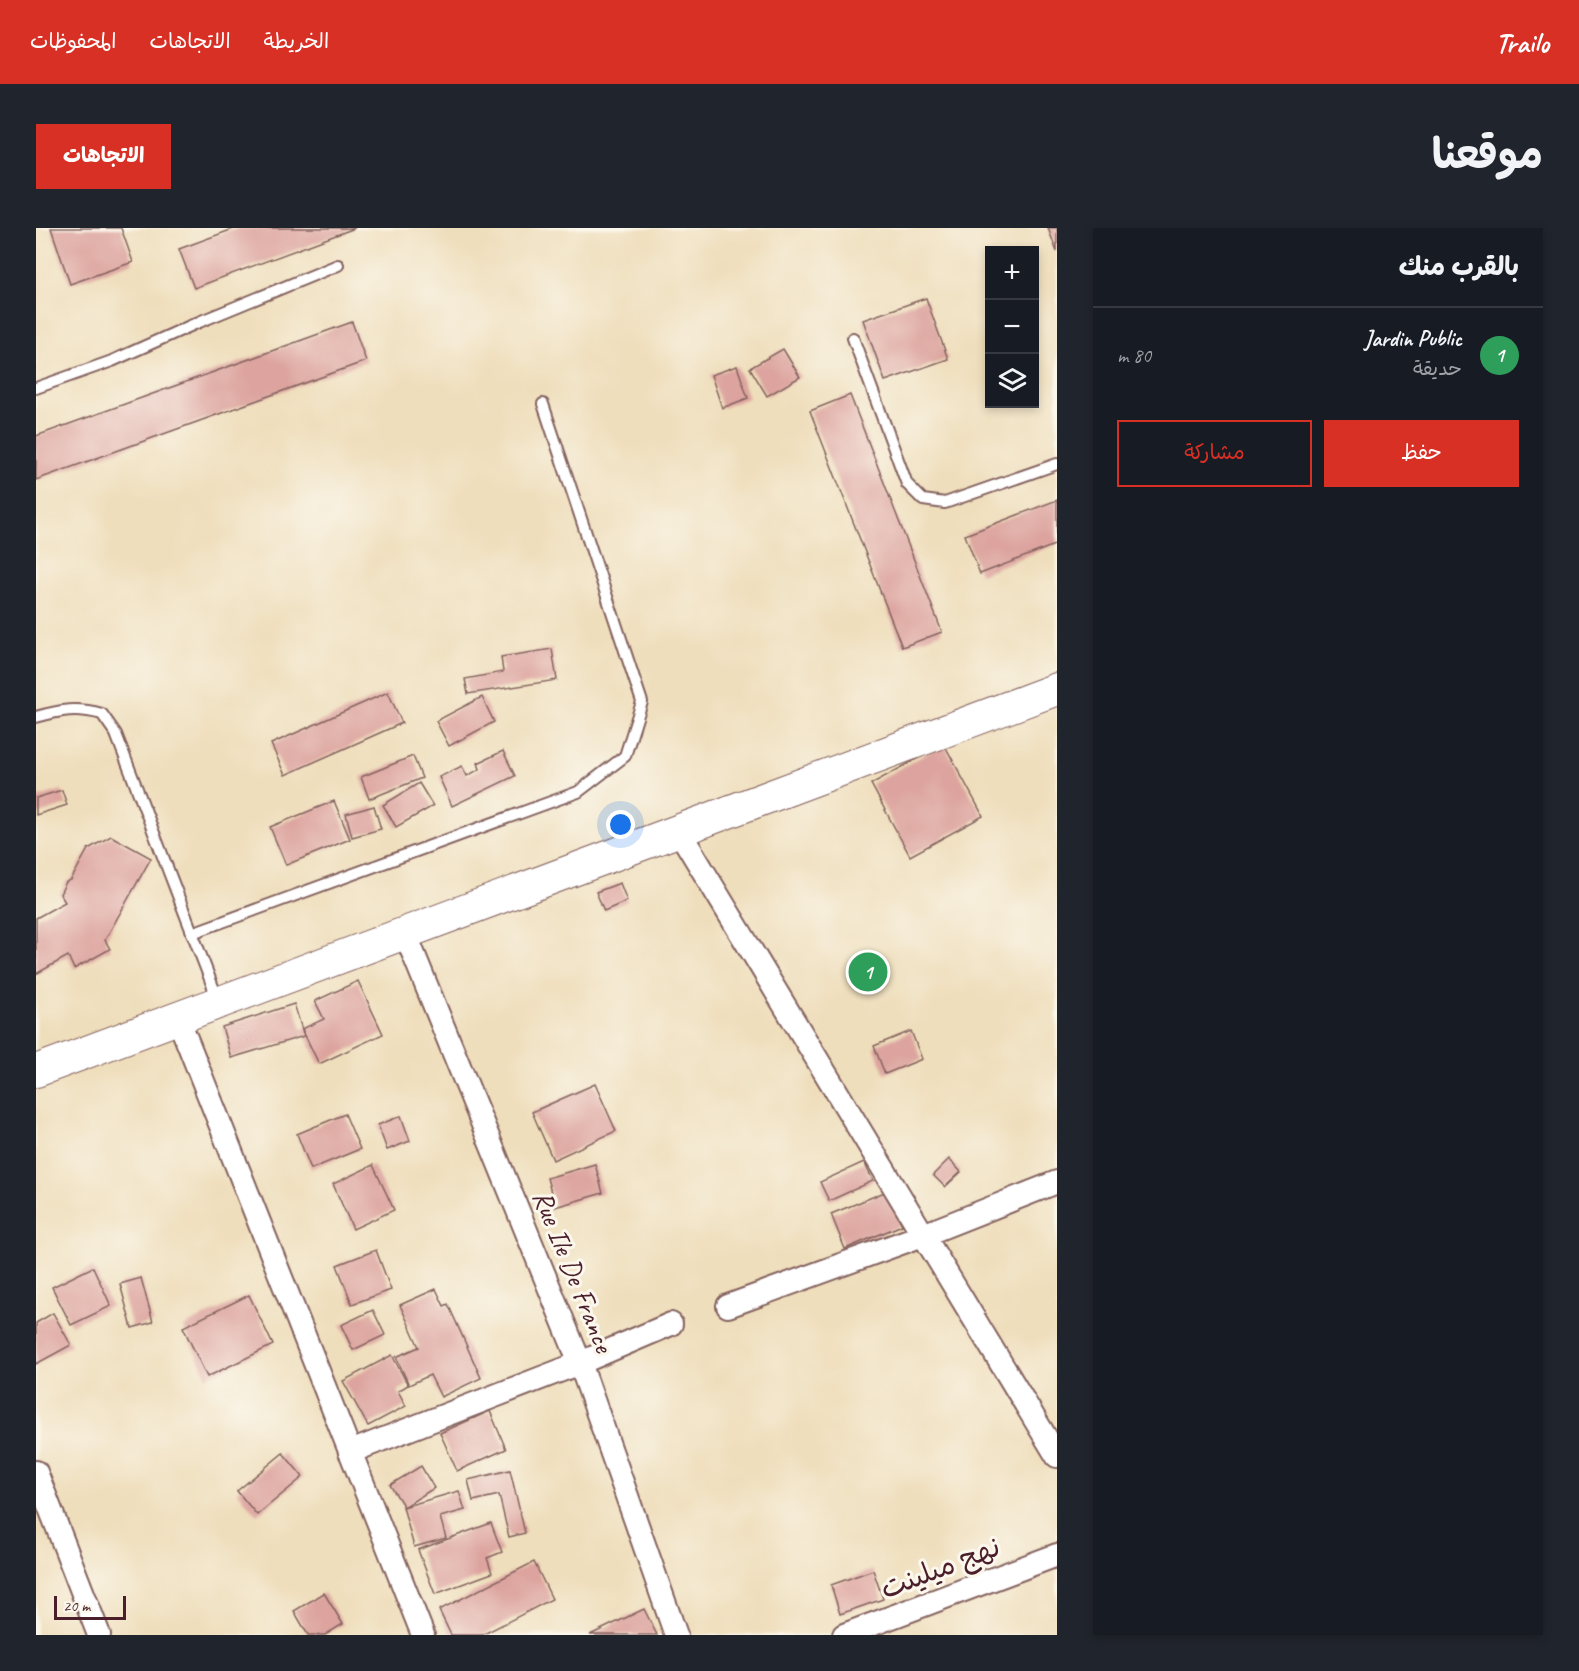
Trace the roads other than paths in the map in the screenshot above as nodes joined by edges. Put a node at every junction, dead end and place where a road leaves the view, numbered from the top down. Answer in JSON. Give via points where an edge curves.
{"nodes":[{"id":1,"x":338,"y":265,"type":"dead end"},
{"id":2,"x":853,"y":338,"type":"dead end"},
{"id":3,"x":36,"y":388,"type":"edge"},
{"id":4,"x":543,"y":404,"type":"dead end"},
{"id":5,"x":1057,"y":464,"type":"edge"},
{"id":6,"x":1057,"y":689,"type":"edge"},
{"id":7,"x":36,"y":717,"type":"edge"},
{"id":8,"x":679,"y":831,"type":"junction"},
{"id":9,"x":192,"y":933,"type":"junction"},
{"id":10,"x":405,"y":933,"type":"junction"},
{"id":11,"x":219,"y":1003,"type":"junction"},
{"id":12,"x":178,"y":1018,"type":"junction"},
{"id":13,"x":36,"y":1071,"type":"edge"},
{"id":14,"x":1057,"y":1182,"type":"edge"},
{"id":15,"x":923,"y":1235,"type":"junction"},
{"id":16,"x":728,"y":1306,"type":"dead end"},
{"id":17,"x":671,"y":1324,"type":"dead end"},
{"id":18,"x":580,"y":1363,"type":"junction"},
{"id":19,"x":350,"y":1452,"type":"junction"},
{"id":20,"x":1057,"y":1456,"type":"edge"},
{"id":21,"x":36,"y":1472,"type":"edge"},
{"id":22,"x":1057,"y":1555,"type":"edge"},
{"id":23,"x":99,"y":1635,"type":"edge"},
{"id":24,"x":423,"y":1635,"type":"edge"},
{"id":25,"x":676,"y":1635,"type":"edge"},
{"id":26,"x":844,"y":1635,"type":"edge"}],
"edges":[{"from":1,"to":3,"type":"lane","via":[[112,361]]},
{"from":2,"to":5,"type":"lane","via":[[907,484],[923,500],[945,503]]},
{"from":4,"to":9,"type":"lane","via":[[642,702],[625,756],[578,792]]},
{"from":6,"to":8,"type":"main road"},
{"from":7,"to":9,"type":"lane","via":[[82,709],[102,714],[120,744]]},
{"from":8,"to":10,"type":"main road"},
{"from":8,"to":15,"type":"street"},
{"from":9,"to":11,"type":"lane"},
{"from":10,"to":11,"type":"main road"},
{"from":10,"to":18,"type":"street","name":"Rue Ile De France"},
{"from":11,"to":12,"type":"main road"},
{"from":12,"to":13,"type":"main road"},
{"from":12,"to":19,"type":"street"},
{"from":14,"to":15,"type":"street"},
{"from":15,"to":16,"type":"street"},
{"from":15,"to":20,"type":"street"},
{"from":17,"to":18,"type":"street"},
{"from":18,"to":19,"type":"street"},
{"from":18,"to":25,"type":"street","name":"Rue Ile De France"},
{"from":19,"to":24,"type":"street"},
{"from":21,"to":23,"type":"street"},
{"from":22,"to":26,"type":"street","name":"نهج ميلينت"}]}
